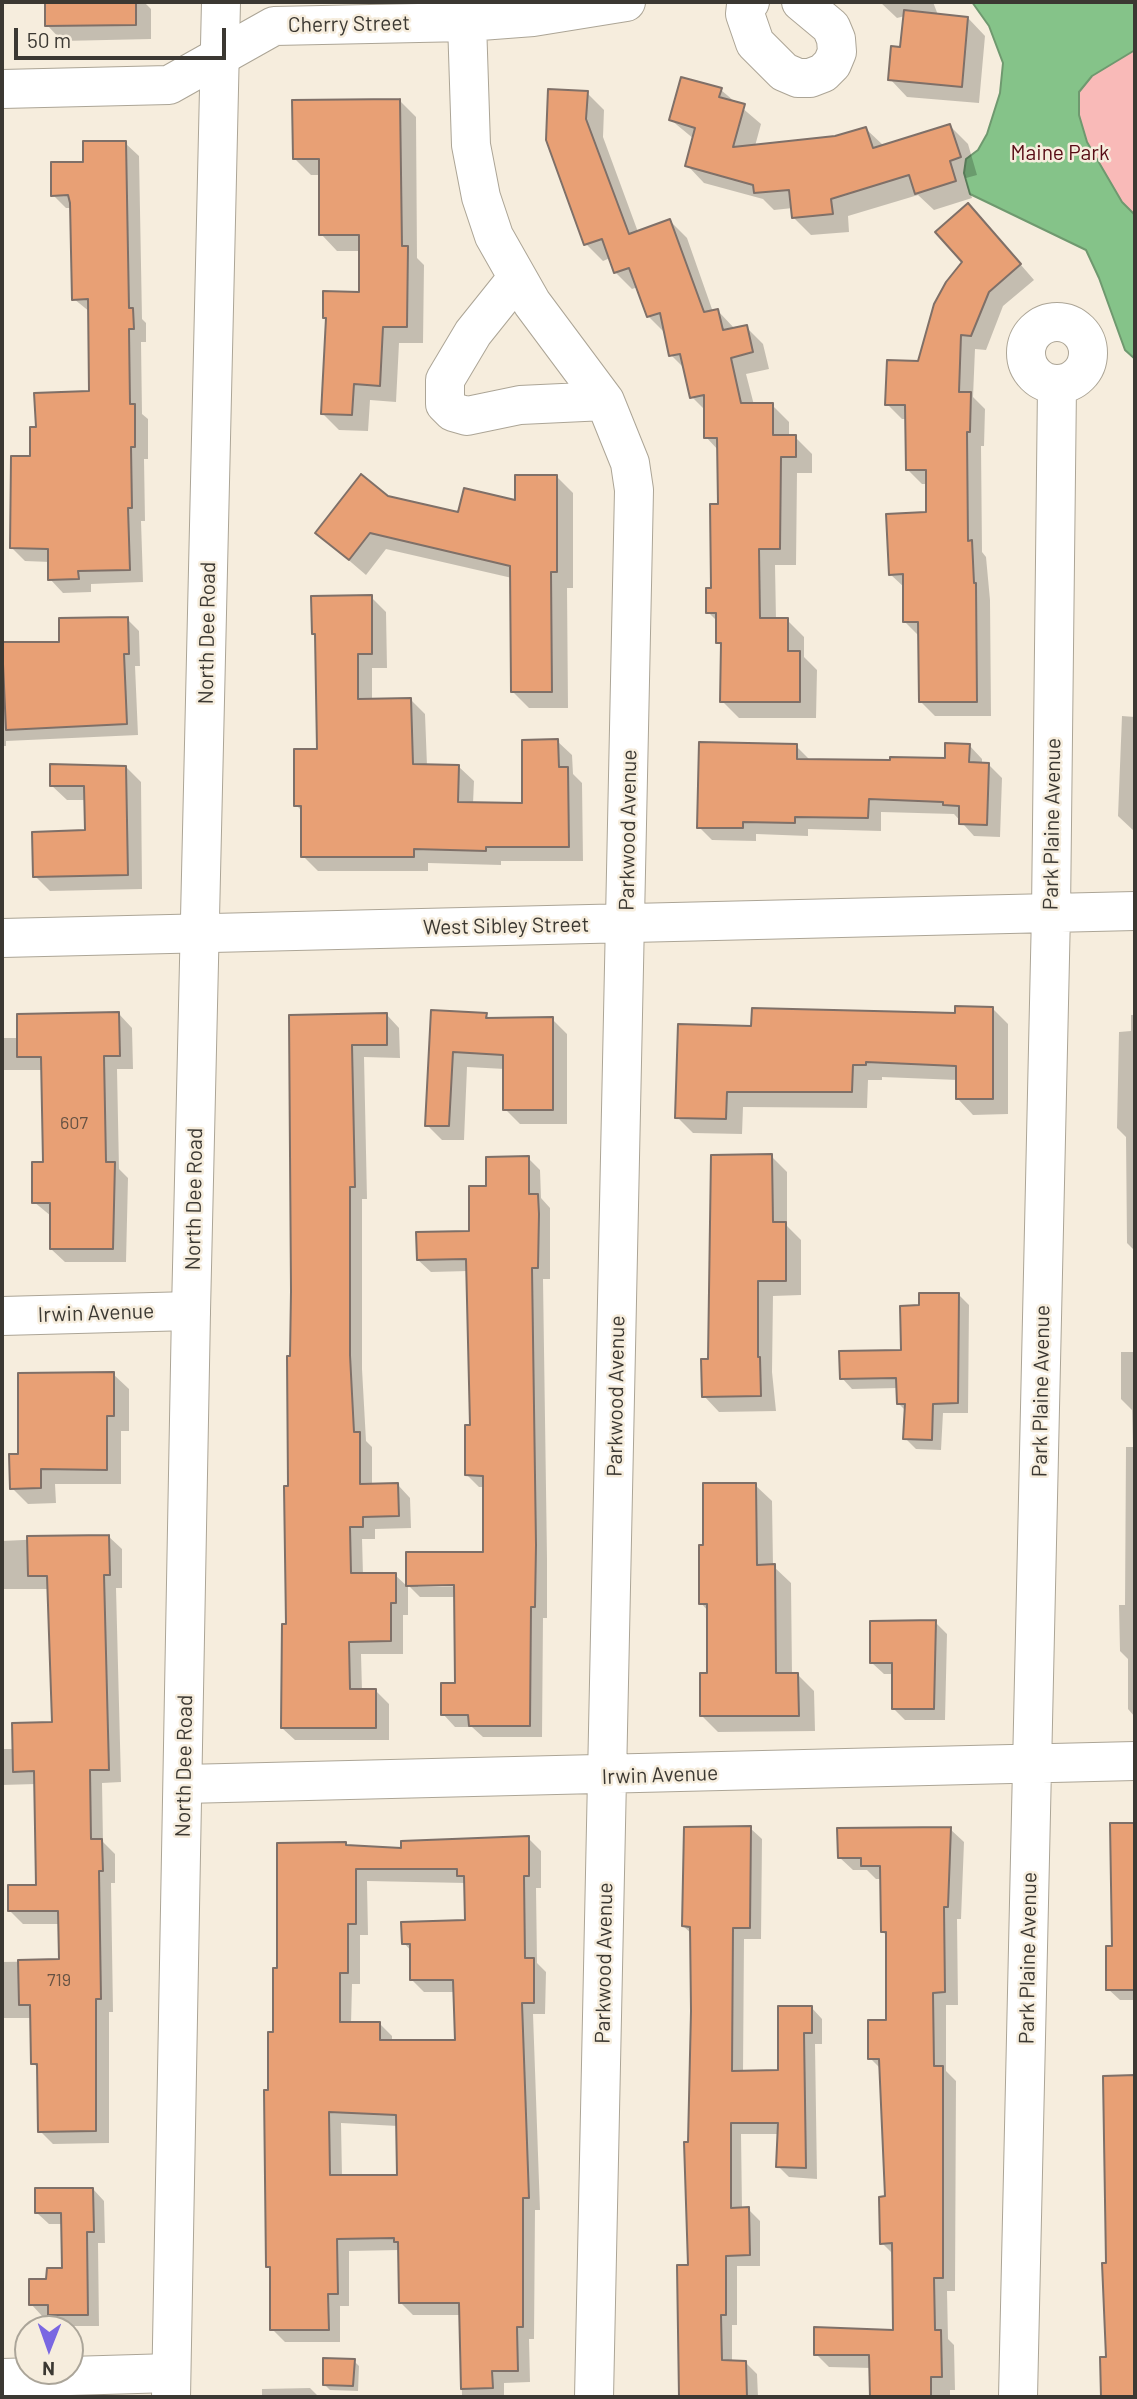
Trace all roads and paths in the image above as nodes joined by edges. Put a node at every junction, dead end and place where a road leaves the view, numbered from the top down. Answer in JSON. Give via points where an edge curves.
{"nodes":[{"id":1,"x":221,"y":2,"type":"edge"},
{"id":2,"x":626,"y":2,"type":"edge"},
{"id":3,"x":801,"y":2,"type":"edge"},
{"id":4,"x":744,"y":3,"type":"edge"},
{"id":5,"x":467,"y":22,"type":"junction"},
{"id":6,"x":220,"y":57,"type":"junction"},
{"id":7,"x":2,"y":89,"type":"edge"},
{"id":8,"x":517,"y":278,"type":"junction"},
{"id":9,"x":1057,"y":384,"type":"dead end"},
{"id":10,"x":605,"y":401,"type":"junction"},
{"id":11,"x":1135,"y":911,"type":"edge"},
{"id":12,"x":1051,"y":913,"type":"junction"},
{"id":13,"x":626,"y":923,"type":"junction"},
{"id":14,"x":201,"y":934,"type":"junction"},
{"id":15,"x":2,"y":938,"type":"edge"},
{"id":16,"x":191,"y":1311,"type":"junction"},
{"id":17,"x":2,"y":1315,"type":"edge"},
{"id":18,"x":1135,"y":1761,"type":"edge"},
{"id":19,"x":1032,"y":1764,"type":"junction"},
{"id":20,"x":608,"y":1776,"type":"junction"},
{"id":21,"x":184,"y":1784,"type":"junction"},
{"id":22,"x":2,"y":2378,"type":"edge"},
{"id":23,"x":171,"y":2385,"type":"edge"},
{"id":24,"x":594,"y":2397,"type":"edge"},
{"id":25,"x":1018,"y":2397,"type":"edge"}],
"edges":[{"from":1,"to":6,"type":"street","name":"North Dee Road"},
{"from":2,"to":5,"type":"street","name":"Cherry Street"},
{"from":3,"to":4,"type":"street","via":[[831,27],[836,39],[832,64],[810,78],[784,72],[755,43]]},
{"from":5,"to":6,"type":"street","name":"Cherry Street","via":[[274,26]]},
{"from":5,"to":8,"type":"street","name":"Parkwood Avenue","via":[[471,145],[481,197],[494,236]]},
{"from":6,"to":7,"type":"street","name":"Cherry Street","via":[[169,85]]},
{"from":6,"to":14,"type":"street","name":"North Dee Road"},
{"from":8,"to":10,"type":"street","name":"Parkwood Avenue"},
{"from":8,"to":10,"type":"street","via":[[473,334],[445,380],[445,404],[467,416],[520,405]]},
{"from":9,"to":12,"type":"street","name":"Park Plaine Avenue"},
{"from":10,"to":13,"type":"street","name":"Parkwood Avenue","via":[[627,453],[635,490]]},
{"from":11,"to":12,"type":"street","name":"West Sibley Street"},
{"from":12,"to":13,"type":"street","name":"West Sibley Street"},
{"from":12,"to":19,"type":"street","name":"Park Plaine Avenue"},
{"from":13,"to":14,"type":"street","name":"West Sibley Street"},
{"from":13,"to":20,"type":"street","name":"Parkwood Avenue"},
{"from":14,"to":15,"type":"street","name":"West Sibley Street"},
{"from":14,"to":16,"type":"street","name":"North Dee Road"},
{"from":16,"to":17,"type":"street","name":"Irwin Avenue"},
{"from":16,"to":21,"type":"street","name":"North Dee Road"},
{"from":18,"to":19,"type":"street","name":"Irwin Avenue"},
{"from":19,"to":20,"type":"street","name":"Irwin Avenue"},
{"from":19,"to":25,"type":"street","name":"Park Plaine Avenue"},
{"from":20,"to":21,"type":"street","name":"Irwin Avenue"},
{"from":20,"to":24,"type":"street","name":"Parkwood Avenue"},
{"from":21,"to":23,"type":"street","name":"North Dee Road"},
{"from":22,"to":23,"type":"street"}]}
